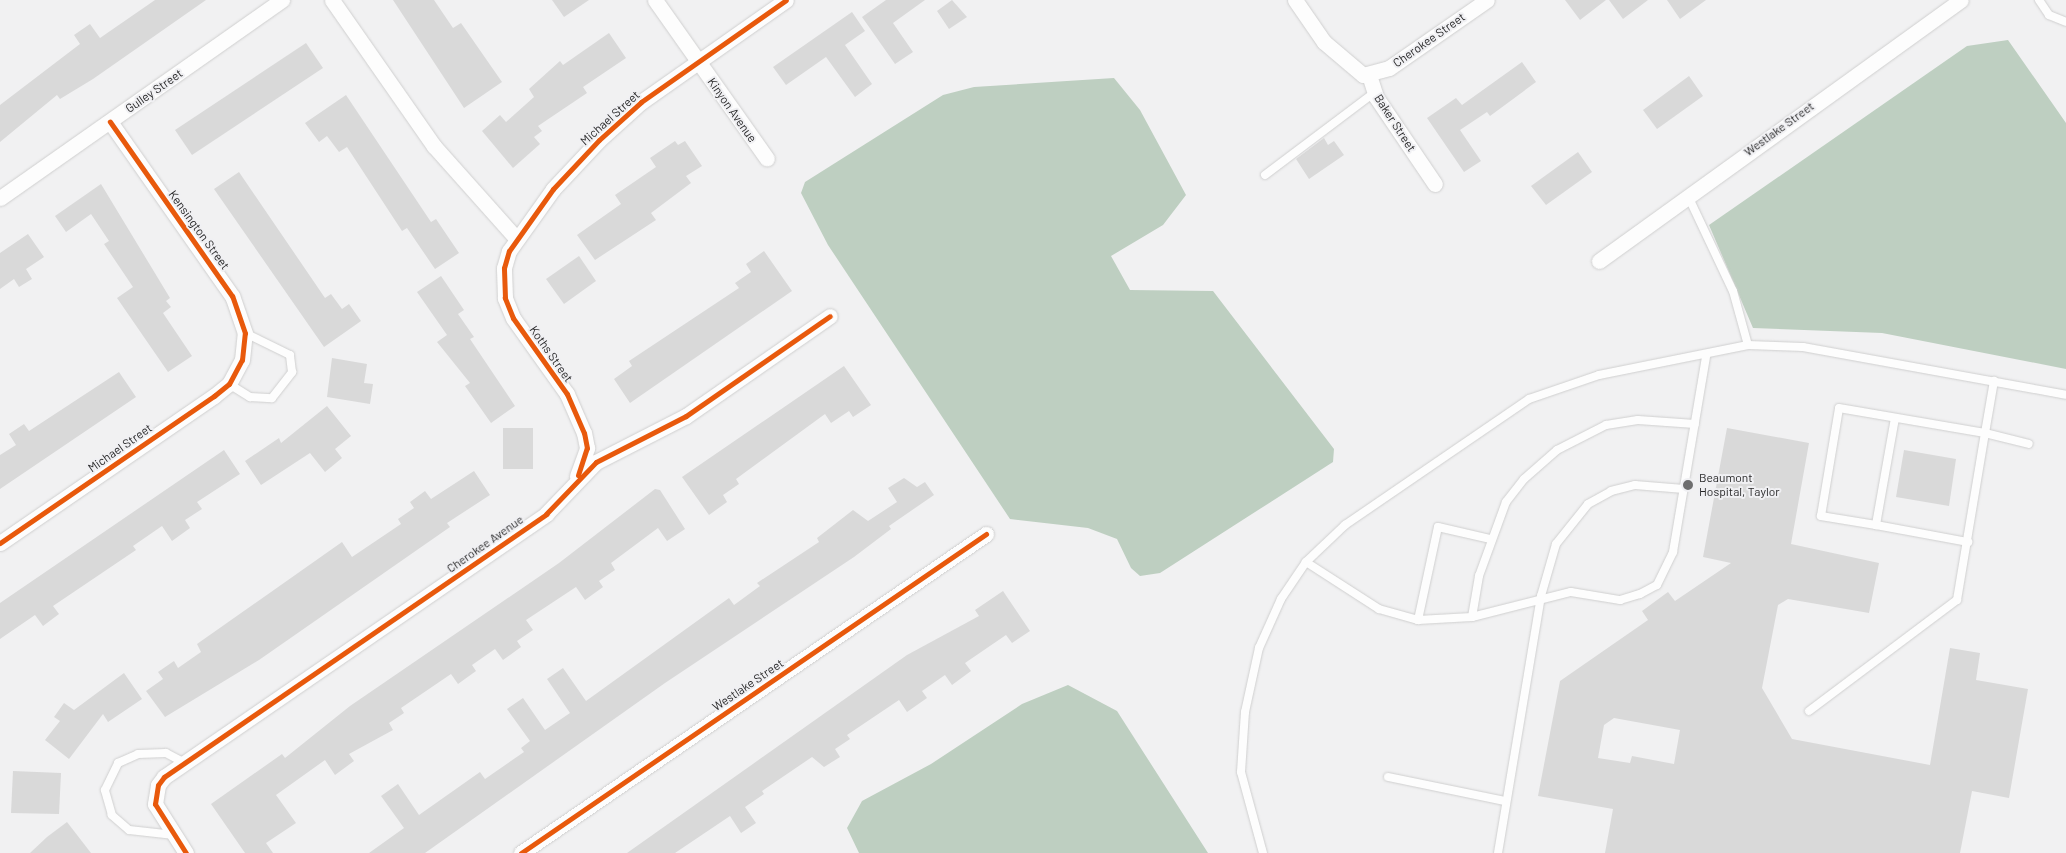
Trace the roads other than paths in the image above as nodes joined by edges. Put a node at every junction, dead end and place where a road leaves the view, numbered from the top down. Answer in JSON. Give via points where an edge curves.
{"nodes":[{"id":1,"x":282,"y":0,"type":"edge"},
{"id":2,"x":655,"y":0,"type":"edge"},
{"id":3,"x":786,"y":0,"type":"edge"},
{"id":4,"x":1295,"y":0,"type":"edge"},
{"id":5,"x":1487,"y":0,"type":"edge"},
{"id":6,"x":1958,"y":0,"type":"edge"},
{"id":7,"x":2039,"y":0,"type":"edge"},
{"id":8,"x":338,"y":2,"type":"edge"},
{"id":9,"x":2066,"y":22,"type":"edge"},
{"id":10,"x":698,"y":61,"type":"junction"},
{"id":11,"x":1369,"y":75,"type":"junction"},
{"id":12,"x":1374,"y":93,"type":"junction"},
{"id":13,"x":110,"y":122,"type":"junction"},
{"id":14,"x":767,"y":159,"type":"dead end"},
{"id":15,"x":1265,"y":175,"type":"dead end"},
{"id":16,"x":1435,"y":184,"type":"dead end"},
{"id":17,"x":1688,"y":196,"type":"junction"},
{"id":18,"x":0,"y":198,"type":"edge"},
{"id":19,"x":516,"y":238,"type":"junction"},
{"id":20,"x":1599,"y":260,"type":"dead end"},
{"id":21,"x":830,"y":316,"type":"dead end"},
{"id":22,"x":245,"y":333,"type":"junction"},
{"id":23,"x":1748,"y":345,"type":"junction"},
{"id":24,"x":1706,"y":356,"type":"junction"},
{"id":25,"x":242,"y":360,"type":"joint"},
{"id":26,"x":1994,"y":382,"type":"junction"},
{"id":27,"x":229,"y":384,"type":"junction"},
{"id":28,"x":2066,"y":395,"type":"edge"},
{"id":29,"x":1896,"y":418,"type":"junction"},
{"id":30,"x":1695,"y":424,"type":"junction"},
{"id":31,"x":1985,"y":433,"type":"junction"},
{"id":32,"x":2029,"y":444,"type":"dead end"},
{"id":33,"x":574,"y":482,"type":"junction"},
{"id":34,"x":1684,"y":489,"type":"junction"},
{"id":35,"x":1876,"y":525,"type":"junction"},
{"id":36,"x":986,"y":534,"type":"dead end"},
{"id":37,"x":1490,"y":539,"type":"junction"},
{"id":38,"x":1968,"y":542,"type":"junction"},
{"id":39,"x":0,"y":544,"type":"edge"},
{"id":40,"x":1306,"y":562,"type":"junction"},
{"id":41,"x":1541,"y":596,"type":"junction"},
{"id":42,"x":1472,"y":617,"type":"junction"},
{"id":43,"x":1418,"y":620,"type":"junction"},
{"id":44,"x":1809,"y":711,"type":"dead end"},
{"id":45,"x":185,"y":763,"type":"junction"},
{"id":46,"x":1388,"y":777,"type":"dead end"},
{"id":47,"x":1505,"y":802,"type":"junction"},
{"id":48,"x":174,"y":835,"type":"junction"},
{"id":49,"x":186,"y":853,"type":"edge"},
{"id":50,"x":521,"y":853,"type":"edge"},
{"id":51,"x":1263,"y":853,"type":"edge"},
{"id":52,"x":1498,"y":853,"type":"edge"}],
"edges":[{"from":1,"to":13,"type":"street","name":"Gulley Street"},
{"from":2,"to":10,"type":"street","name":"Kinyon Avenue"},
{"from":3,"to":10,"type":"street","name":"Michael Street"},
{"from":4,"to":11,"type":"street","via":[[1337,57]]},
{"from":5,"to":11,"type":"street","name":"Cherokee Street","via":[[1389,68]]},
{"from":6,"to":17,"type":"street","name":"Westlake Street"},
{"from":7,"to":9,"type":"lane","via":[[2049,15]]},
{"from":8,"to":19,"type":"street","via":[[434,146]]},
{"from":10,"to":14,"type":"street","name":"Kinyon Avenue"},
{"from":10,"to":19,"type":"street","name":"Michael Street","via":[[599,140]]},
{"from":11,"to":12,"type":"street","name":"Baker Street"},
{"from":12,"to":15,"type":"lane"},
{"from":12,"to":16,"type":"street","name":"Baker Street"},
{"from":13,"to":18,"type":"street","name":"Gulley Street"},
{"from":13,"to":22,"type":"street","name":"Kensington Street","via":[[222,279]]},
{"from":17,"to":20,"type":"street","name":"Westlake Street"},
{"from":17,"to":23,"type":"lane","via":[[1733,292]]},
{"from":19,"to":33,"type":"street","name":"Koths Street","via":[[504,268],[505,298],[579,418],[587,448]]},
{"from":21,"to":33,"type":"street","name":"Cherokee Avenue","via":[[686,416],[596,462]]},
{"from":22,"to":25,"type":"street","name":"Kensington Street"},
{"from":22,"to":27,"type":"lane","via":[[290,355],[292,372],[272,398],[250,397]]},
{"from":23,"to":24,"type":"lane"},
{"from":23,"to":26,"type":"lane","via":[[1803,347]]},
{"from":24,"to":30,"type":"lane"},
{"from":24,"to":40,"type":"lane","via":[[1599,375],[1529,399],[1345,524]]},
{"from":25,"to":27,"type":"street","name":"Michael Street"},
{"from":26,"to":28,"type":"lane"},
{"from":26,"to":31,"type":"lane"},
{"from":27,"to":39,"type":"street","name":"Michael Street"},
{"from":29,"to":31,"type":"lane"},
{"from":29,"to":35,"type":"lane"},
{"from":29,"to":35,"type":"lane","via":[[1839,408],[1821,516]]},
{"from":30,"to":34,"type":"lane"},
{"from":30,"to":37,"type":"lane","via":[[1638,420],[1606,425],[1577,436],[1524,479],[1506,502]]},
{"from":31,"to":32,"type":"lane"},
{"from":31,"to":38,"type":"lane"},
{"from":33,"to":45,"type":"street","name":"Cherokee Avenue","via":[[546,514]]},
{"from":34,"to":41,"type":"lane","via":[[1636,485],[1611,491],[1588,504],[1556,544]]},
{"from":34,"to":41,"type":"lane","via":[[1674,552],[1657,585],[1620,600],[1571,592]]},
{"from":35,"to":38,"type":"lane"},
{"from":36,"to":50,"type":"street","name":"Westlake Street"},
{"from":37,"to":42,"type":"lane"},
{"from":37,"to":43,"type":"lane","via":[[1438,528]]},
{"from":38,"to":44,"type":"lane","via":[[1957,600]]},
{"from":40,"to":43,"type":"lane","via":[[1379,609]]},
{"from":40,"to":51,"type":"lane","via":[[1281,599],[1259,648],[1245,712],[1241,772]]},
{"from":41,"to":42,"type":"lane"},
{"from":41,"to":47,"type":"lane"},
{"from":42,"to":43,"type":"lane"},
{"from":45,"to":48,"type":"street","name":"Cherokee Avenue","via":[[164,777],[155,794],[158,813]]},
{"from":45,"to":48,"type":"lane","via":[[166,753],[138,754],[118,764],[105,790],[112,815],[129,830]]},
{"from":46,"to":47,"type":"lane"},
{"from":47,"to":52,"type":"lane"},
{"from":48,"to":49,"type":"street"}]}
